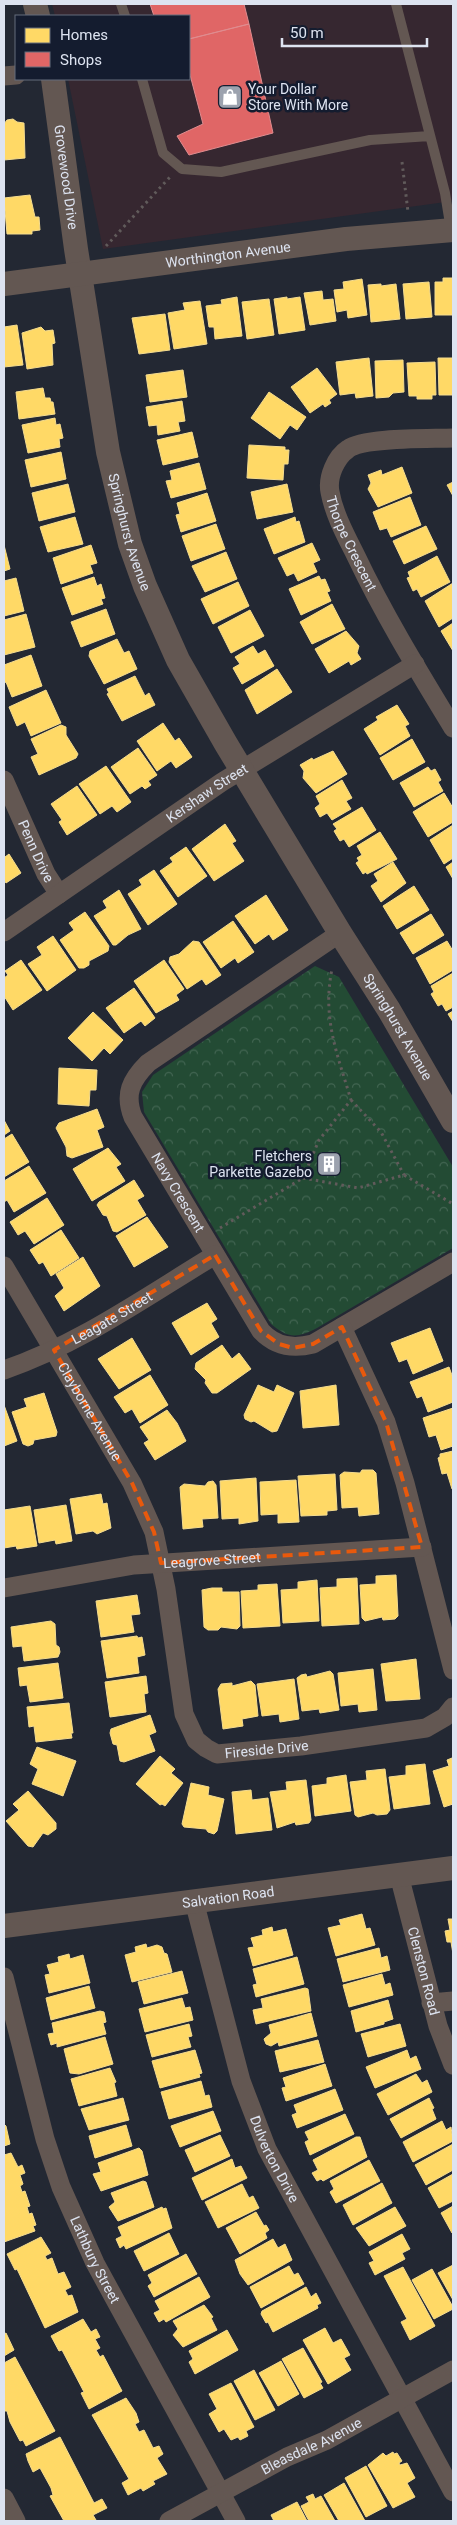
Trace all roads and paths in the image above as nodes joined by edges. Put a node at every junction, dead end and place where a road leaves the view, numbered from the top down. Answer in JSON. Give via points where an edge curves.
{"nodes":[{"id":1,"x":396,"y":4,"type":"edge"},
{"id":2,"x":53,"y":80,"type":"edge"},
{"id":3,"x":142,"y":80,"type":"edge"},
{"id":4,"x":430,"y":136,"type":"junction"},
{"id":5,"x":402,"y":162,"type":"dead end"},
{"id":6,"x":182,"y":169,"type":"junction"},
{"id":7,"x":408,"y":212,"type":"dead end"},
{"id":8,"x":452,"y":230,"type":"edge"},
{"id":9,"x":106,"y":246,"type":"dead end"},
{"id":10,"x":80,"y":274,"type":"junction"},
{"id":11,"x":4,"y":284,"type":"edge"},
{"id":12,"x":453,"y":438,"type":"edge"},
{"id":13,"x":415,"y":664,"type":"junction"},
{"id":14,"x":453,"y":728,"type":"edge"},
{"id":15,"x":241,"y":770,"type":"junction"},
{"id":16,"x":4,"y":780,"type":"edge"},
{"id":17,"x":59,"y":894,"type":"junction"},
{"id":18,"x":4,"y":932,"type":"edge"},
{"id":19,"x":340,"y":934,"type":"junction"},
{"id":20,"x":332,"y":969,"type":"dead end"},
{"id":21,"x":351,"y":1100,"type":"junction"},
{"id":22,"x":453,"y":1121,"type":"edge"},
{"id":23,"x":404,"y":1175,"type":"junction"},
{"id":24,"x":303,"y":1178,"type":"junction"},
{"id":25,"x":453,"y":1204,"type":"edge"},
{"id":26,"x":218,"y":1230,"type":"dead end"},
{"id":27,"x":216,"y":1254,"type":"junction"},
{"id":28,"x":453,"y":1262,"type":"edge"},
{"id":29,"x":4,"y":1266,"type":"edge"},
{"id":30,"x":342,"y":1328,"type":"junction"},
{"id":31,"x":54,"y":1350,"type":"junction"},
{"id":32,"x":4,"y":1370,"type":"edge"},
{"id":33,"x":422,"y":1547,"type":"junction"},
{"id":34,"x":161,"y":1563,"type":"junction"},
{"id":35,"x":4,"y":1588,"type":"edge"},
{"id":36,"x":453,"y":1670,"type":"edge"},
{"id":37,"x":453,"y":1707,"type":"edge"},
{"id":38,"x":453,"y":1868,"type":"edge"},
{"id":39,"x":399,"y":1875,"type":"junction"},
{"id":40,"x":194,"y":1901,"type":"junction"},
{"id":41,"x":4,"y":1926,"type":"edge"},
{"id":42,"x":4,"y":1976,"type":"edge"},
{"id":43,"x":453,"y":2001,"type":"edge"},
{"id":44,"x":431,"y":2003,"type":"junction"},
{"id":45,"x":453,"y":2065,"type":"edge"},
{"id":46,"x":453,"y":2370,"type":"edge"},
{"id":47,"x":402,"y":2398,"type":"junction"},
{"id":48,"x":453,"y":2492,"type":"edge"},
{"id":49,"x":220,"y":2493,"type":"junction"},
{"id":50,"x":4,"y":2498,"type":"edge"},
{"id":51,"x":16,"y":2521,"type":"edge"},
{"id":52,"x":169,"y":2521,"type":"edge"},
{"id":53,"x":236,"y":2521,"type":"edge"}],
"edges":[{"from":1,"to":4,"type":"lane"},
{"from":2,"to":10,"type":"street","name":"Grovewood Drive"},
{"from":3,"to":6,"type":"lane","via":[[163,153]]},
{"from":4,"to":6,"type":"lane","via":[[370,140],[221,172]]},
{"from":4,"to":8,"type":"lane"},
{"from":5,"to":7,"type":"path"},
{"from":6,"to":9,"type":"path","via":[[165,180]]},
{"from":8,"to":10,"type":"street","name":"Worthington Avenue","via":[[346,239]]},
{"from":10,"to":11,"type":"street","name":"Worthington Avenue"},
{"from":10,"to":15,"type":"street","name":"Springhurst Avenue","via":[[108,452],[130,544],[178,660]]},
{"from":12,"to":13,"type":"street","name":"Thorpe Crescent","via":[[364,442],[340,456],[330,479],[330,492],[347,538],[373,592]]},
{"from":13,"to":14,"type":"street","name":"Thorpe Crescent"},
{"from":13,"to":15,"type":"street","name":"Kershaw Street"},
{"from":15,"to":17,"type":"street","name":"Kershaw Street"},
{"from":15,"to":19,"type":"street"},
{"from":16,"to":17,"type":"street","name":"Penn Drive","via":[[46,874]]},
{"from":17,"to":18,"type":"street","name":"Kershaw Street"},
{"from":19,"to":22,"type":"street","name":"Springhurst Avenue","via":[[389,1010]]},
{"from":19,"to":27,"type":"street","name":"Navy Crescent","via":[[148,1064],[135,1076],[128,1092],[133,1117]]},
{"from":20,"to":21,"type":"path","via":[[327,993],[329,1026]]},
{"from":21,"to":23,"type":"path","via":[[381,1132]]},
{"from":21,"to":24,"type":"path","via":[[319,1140]]},
{"from":23,"to":24,"type":"path","via":[[358,1188]]},
{"from":23,"to":25,"type":"path"},
{"from":24,"to":26,"type":"path"},
{"from":27,"to":30,"type":"street","name":"Navy Crescent","via":[[261,1330],[272,1341],[300,1348]]},
{"from":27,"to":31,"type":"street","name":"Leagate Street"},
{"from":28,"to":30,"type":"street","name":"Navy Crescent"},
{"from":29,"to":31,"type":"street","name":"Clayborne Avenue"},
{"from":30,"to":33,"type":"street","via":[[386,1422]]},
{"from":31,"to":32,"type":"street","name":"Leagate Street"},
{"from":31,"to":34,"type":"street","name":"Clayborne Avenue","via":[[132,1483],[154,1532]]},
{"from":33,"to":34,"type":"street","name":"Leagrove Street"},
{"from":33,"to":36,"type":"street"},
{"from":34,"to":35,"type":"street","name":"Leagrove Street"},
{"from":34,"to":37,"type":"street","name":"Fireside Drive","via":[[184,1714],[196,1740],[217,1754],[426,1728],[445,1717]]},
{"from":38,"to":39,"type":"street","name":"Salvation Road"},
{"from":39,"to":40,"type":"street","name":"Salvation Road"},
{"from":39,"to":44,"type":"street","name":"Clenston Road"},
{"from":40,"to":41,"type":"street","name":"Salvation Road"},
{"from":40,"to":47,"type":"street","name":"Dulverton Drive","via":[[241,2081],[257,2125],[284,2182]]},
{"from":42,"to":49,"type":"street","name":"Lathbury Street","via":[[45,2139],[78,2228]]},
{"from":43,"to":44,"type":"street"},
{"from":44,"to":45,"type":"street","name":"Clenston Road"},
{"from":46,"to":47,"type":"street","name":"Bleasdale Avenue"},
{"from":47,"to":48,"type":"street","name":"Dulverton Drive"},
{"from":47,"to":49,"type":"street","name":"Bleasdale Avenue","via":[[327,2440],[287,2457]]},
{"from":49,"to":52,"type":"street","name":"Bleasdale Avenue"},
{"from":49,"to":53,"type":"street","name":"Lathbury Street"},
{"from":50,"to":51,"type":"street"}]}
